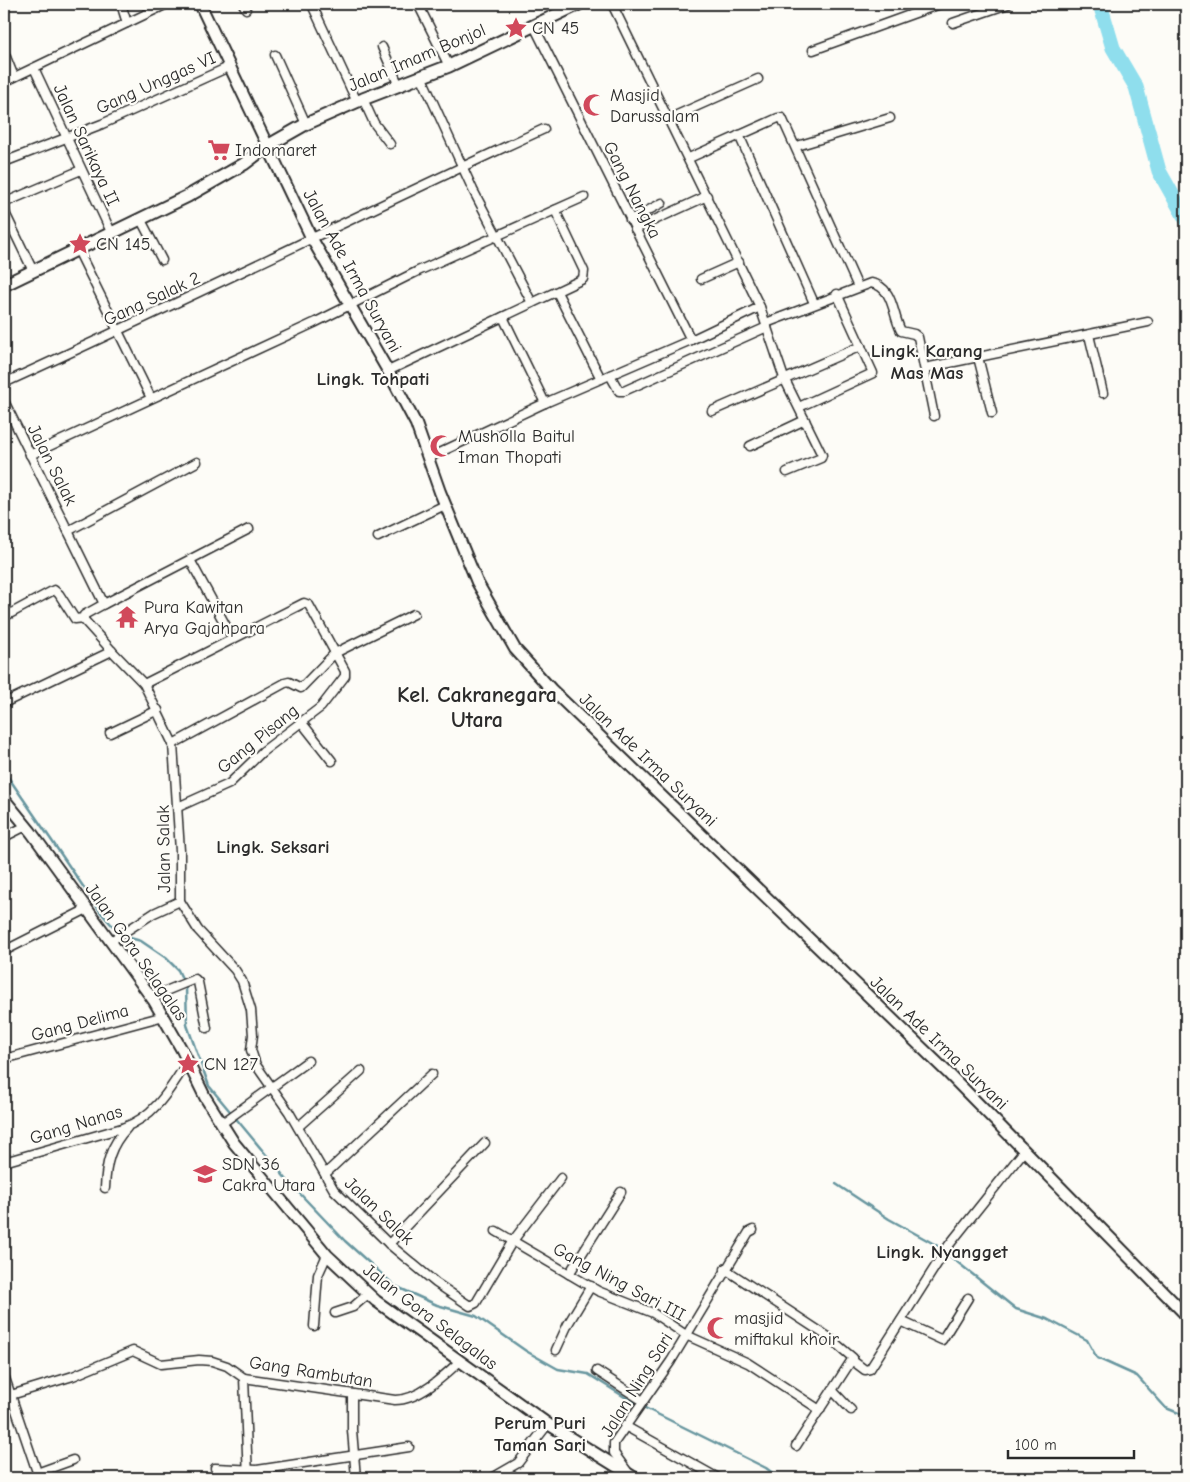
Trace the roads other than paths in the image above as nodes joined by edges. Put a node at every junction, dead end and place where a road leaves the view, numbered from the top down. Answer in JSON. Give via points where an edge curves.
{"nodes":[{"id":1,"x":121,"y":4,"type":"edge"},
{"id":2,"x":167,"y":4,"type":"edge"},
{"id":3,"x":200,"y":4,"type":"edge"},
{"id":4,"x":418,"y":4,"type":"edge"},
{"id":5,"x":579,"y":4,"type":"edge"},
{"id":6,"x":612,"y":4,"type":"edge"},
{"id":7,"x":940,"y":4,"type":"edge"},
{"id":8,"x":1008,"y":4,"type":"edge"},
{"id":9,"x":313,"y":7,"type":"dead end"},
{"id":10,"x":127,"y":23,"type":"junction"},
{"id":11,"x":953,"y":23,"type":"dead end"},
{"id":12,"x":534,"y":26,"type":"junction"},
{"id":13,"x":382,"y":47,"type":"dead end"},
{"id":14,"x":813,"y":50,"type":"dead end"},
{"id":15,"x":4,"y":52,"type":"edge"},
{"id":16,"x":275,"y":55,"type":"dead end"},
{"id":17,"x":230,"y":66,"type":"junction"},
{"id":18,"x":449,"y":66,"type":"junction"},
{"id":19,"x":34,"y":68,"type":"junction"},
{"id":20,"x":14,"y":77,"type":"junction"},
{"id":21,"x":422,"y":78,"type":"junction"},
{"id":22,"x":758,"y":79,"type":"dead end"},
{"id":23,"x":4,"y":82,"type":"edge"},
{"id":24,"x":399,"y":86,"type":"junction"},
{"id":25,"x":360,"y":100,"type":"junction"},
{"id":26,"x":668,"y":118,"type":"junction"},
{"id":27,"x":890,"y":118,"type":"dead end"},
{"id":28,"x":306,"y":124,"type":"junction"},
{"id":29,"x":544,"y":129,"type":"dead end"},
{"id":30,"x":739,"y":135,"type":"junction"},
{"id":31,"x":67,"y":138,"type":"junction"},
{"id":32,"x":390,"y":144,"type":"dead end"},
{"id":33,"x":269,"y":145,"type":"junction"},
{"id":34,"x":797,"y":146,"type":"junction"},
{"id":35,"x":689,"y":158,"type":"junction"},
{"id":36,"x":4,"y":162,"type":"edge"},
{"id":37,"x":463,"y":166,"type":"junction"},
{"id":38,"x":81,"y":170,"type":"junction"},
{"id":39,"x":707,"y":196,"type":"junction"},
{"id":40,"x":584,"y":197,"type":"dead end"},
{"id":41,"x":662,"y":204,"type":"dead end"},
{"id":42,"x":555,"y":210,"type":"junction"},
{"id":43,"x":140,"y":220,"type":"junction"},
{"id":44,"x":630,"y":220,"type":"junction"},
{"id":45,"x":635,"y":229,"type":"junction"},
{"id":46,"x":112,"y":234,"type":"junction"},
{"id":47,"x":496,"y":236,"type":"junction"},
{"id":48,"x":312,"y":238,"type":"junction"},
{"id":49,"x":78,"y":250,"type":"junction"},
{"id":50,"x":162,"y":260,"type":"dead end"},
{"id":51,"x":739,"y":262,"type":"junction"},
{"id":52,"x":33,"y":271,"type":"junction"},
{"id":53,"x":701,"y":279,"type":"dead end"},
{"id":54,"x":4,"y":285,"type":"edge"},
{"id":55,"x":858,"y":287,"type":"junction"},
{"id":56,"x":557,"y":292,"type":"junction"},
{"id":57,"x":837,"y":294,"type":"junction"},
{"id":58,"x":532,"y":303,"type":"junction"},
{"id":59,"x":814,"y":303,"type":"junction"},
{"id":60,"x":349,"y":306,"type":"junction"},
{"id":61,"x":760,"y":307,"type":"junction"},
{"id":62,"x":503,"y":316,"type":"junction"},
{"id":63,"x":1148,"y":322,"type":"dead end"},
{"id":64,"x":766,"y":325,"type":"junction"},
{"id":65,"x":117,"y":332,"type":"junction"},
{"id":66,"x":1090,"y":335,"type":"junction"},
{"id":67,"x":691,"y":340,"type":"junction"},
{"id":68,"x":861,"y":346,"type":"junction"},
{"id":69,"x":978,"y":357,"type":"junction"},
{"id":70,"x":925,"y":368,"type":"junction"},
{"id":71,"x":388,"y":371,"type":"junction"},
{"id":72,"x":610,"y":375,"type":"junction"},
{"id":73,"x":784,"y":378,"type":"junction"},
{"id":74,"x":601,"y":379,"type":"junction"},
{"id":75,"x":4,"y":383,"type":"edge"},
{"id":76,"x":1104,"y":394,"type":"dead end"},
{"id":77,"x":151,"y":398,"type":"junction"},
{"id":78,"x":4,"y":401,"type":"edge"},
{"id":79,"x":545,"y":403,"type":"junction"},
{"id":80,"x":799,"y":407,"type":"junction"},
{"id":81,"x":712,"y":411,"type":"dead end"},
{"id":82,"x":992,"y":413,"type":"dead end"},
{"id":83,"x":934,"y":416,"type":"dead end"},
{"id":84,"x":805,"y":420,"type":"junction"},
{"id":85,"x":750,"y":446,"type":"dead end"},
{"id":86,"x":30,"y":455,"type":"junction"},
{"id":87,"x":428,"y":458,"type":"junction"},
{"id":88,"x":196,"y":462,"type":"dead end"},
{"id":89,"x":787,"y":472,"type":"dead end"},
{"id":90,"x":445,"y":505,"type":"junction"},
{"id":91,"x":249,"y":529,"type":"dead end"},
{"id":92,"x":68,"y":531,"type":"junction"},
{"id":93,"x":378,"y":537,"type":"dead end"},
{"id":94,"x":190,"y":560,"type":"junction"},
{"id":95,"x":104,"y":604,"type":"junction"},
{"id":96,"x":414,"y":614,"type":"dead end"},
{"id":97,"x":4,"y":618,"type":"edge"},
{"id":98,"x":84,"y":618,"type":"junction"},
{"id":99,"x":233,"y":639,"type":"junction"},
{"id":100,"x":112,"y":652,"type":"junction"},
{"id":101,"x":335,"y":654,"type":"junction"},
{"id":102,"x":144,"y":684,"type":"junction"},
{"id":103,"x":4,"y":703,"type":"edge"},
{"id":104,"x":158,"y":710,"type":"junction"},
{"id":105,"x":302,"y":723,"type":"junction"},
{"id":106,"x":110,"y":733,"type":"dead end"},
{"id":107,"x":173,"y":744,"type":"junction"},
{"id":108,"x":332,"y":761,"type":"dead end"},
{"id":109,"x":4,"y":799,"type":"edge"},
{"id":110,"x":178,"y":807,"type":"junction"},
{"id":111,"x":26,"y":826,"type":"junction"},
{"id":112,"x":4,"y":837,"type":"edge"},
{"id":113,"x":180,"y":901,"type":"junction"},
{"id":114,"x":87,"y":909,"type":"junction"},
{"id":115,"x":114,"y":939,"type":"junction"},
{"id":116,"x":4,"y":951,"type":"edge"},
{"id":117,"x":151,"y":997,"type":"junction"},
{"id":118,"x":164,"y":1016,"type":"junction"},
{"id":119,"x":207,"y":1028,"type":"dead end"},
{"id":120,"x":4,"y":1059,"type":"edge"},
{"id":121,"x":308,"y":1061,"type":"dead end"},
{"id":122,"x":188,"y":1062,"type":"junction"},
{"id":123,"x":362,"y":1070,"type":"dead end"},
{"id":124,"x":432,"y":1074,"type":"dead end"},
{"id":125,"x":271,"y":1087,"type":"junction"},
{"id":126,"x":225,"y":1120,"type":"junction"},
{"id":127,"x":128,"y":1126,"type":"junction"},
{"id":128,"x":298,"y":1127,"type":"junction"},
{"id":129,"x":485,"y":1143,"type":"dead end"},
{"id":130,"x":1024,"y":1151,"type":"junction"},
{"id":131,"x":4,"y":1162,"type":"edge"},
{"id":132,"x":325,"y":1174,"type":"junction"},
{"id":133,"x":561,"y":1178,"type":"dead end"},
{"id":134,"x":105,"y":1188,"type":"dead end"},
{"id":135,"x":621,"y":1192,"type":"dead end"},
{"id":136,"x":753,"y":1230,"type":"dead end"},
{"id":137,"x":496,"y":1231,"type":"dead end"},
{"id":138,"x":512,"y":1242,"type":"junction"},
{"id":139,"x":389,"y":1244,"type":"junction"},
{"id":140,"x":327,"y":1255,"type":"junction"},
{"id":141,"x":725,"y":1269,"type":"junction"},
{"id":142,"x":569,"y":1274,"type":"junction"},
{"id":143,"x":591,"y":1286,"type":"junction"},
{"id":144,"x":368,"y":1294,"type":"junction"},
{"id":145,"x":968,"y":1298,"type":"dead end"},
{"id":146,"x":335,"y":1313,"type":"dead end"},
{"id":147,"x":1186,"y":1315,"type":"edge"},
{"id":148,"x":901,"y":1320,"type":"junction"},
{"id":149,"x":314,"y":1326,"type":"dead end"},
{"id":150,"x":686,"y":1335,"type":"junction"},
{"id":151,"x":556,"y":1350,"type":"dead end"},
{"id":152,"x":460,"y":1361,"type":"junction"},
{"id":153,"x":853,"y":1361,"type":"junction"},
{"id":154,"x":597,"y":1371,"type":"dead end"},
{"id":155,"x":4,"y":1375,"type":"edge"},
{"id":156,"x":244,"y":1378,"type":"junction"},
{"id":157,"x":832,"y":1391,"type":"junction"},
{"id":158,"x":352,"y":1394,"type":"junction"},
{"id":159,"x":11,"y":1395,"type":"junction"},
{"id":160,"x":643,"y":1401,"type":"junction"},
{"id":161,"x":820,"y":1410,"type":"junction"},
{"id":162,"x":851,"y":1410,"type":"dead end"},
{"id":163,"x":548,"y":1424,"type":"junction"},
{"id":164,"x":625,"y":1426,"type":"junction"},
{"id":165,"x":796,"y":1446,"type":"dead end"},
{"id":166,"x":409,"y":1447,"type":"dead end"},
{"id":167,"x":353,"y":1456,"type":"junction"},
{"id":168,"x":73,"y":1460,"type":"dead end"},
{"id":169,"x":215,"y":1468,"type":"dead end"},
{"id":170,"x":247,"y":1469,"type":"junction"},
{"id":171,"x":38,"y":1476,"type":"edge"},
{"id":172,"x":633,"y":1477,"type":"edge"},
{"id":173,"x":248,"y":1478,"type":"edge"},
{"id":174,"x":356,"y":1478,"type":"edge"},
{"id":175,"x":492,"y":1478,"type":"edge"},
{"id":176,"x":718,"y":1478,"type":"edge"}],
"edges":[{"from":1,"to":10,"type":"street"},
{"from":2,"to":10,"type":"street"},
{"from":3,"to":17,"type":"street","name":"Jalan Ade Irma Suryani"},
{"from":4,"to":18,"type":"street"},
{"from":5,"to":12,"type":"main road","name":"Jalan Imam Bonjol"},
{"from":6,"to":26,"type":"street"},
{"from":7,"to":14,"type":"street"},
{"from":8,"to":11,"type":"street"},
{"from":9,"to":25,"type":"street"},
{"from":10,"to":19,"type":"street"},
{"from":12,"to":18,"type":"main road","name":"Jalan Imam Bonjol"},
{"from":12,"to":44,"type":"street","name":"Gang Nangka"},
{"from":13,"to":24,"type":"street"},
{"from":15,"to":20,"type":"street"},
{"from":16,"to":28,"type":"street"},
{"from":17,"to":31,"type":"street","name":"Gang Unggas VI"},
{"from":17,"to":33,"type":"street","name":"Jalan Ade Irma Suryani"},
{"from":18,"to":21,"type":"main road","name":"Jalan Imam Bonjol"},
{"from":19,"to":20,"type":"street"},
{"from":19,"to":31,"type":"street","name":"Jalan Sarikaya II"},
{"from":20,"to":23,"type":"street"},
{"from":21,"to":24,"type":"main road","name":"Jalan Imam Bonjol"},
{"from":21,"to":37,"type":"street"},
{"from":22,"to":26,"type":"street"},
{"from":24,"to":25,"type":"main road","name":"Jalan Imam Bonjol"},
{"from":25,"to":28,"type":"main road","name":"Jalan Imam Bonjol"},
{"from":25,"to":32,"type":"street"},
{"from":26,"to":35,"type":"street"},
{"from":27,"to":34,"type":"street"},
{"from":28,"to":33,"type":"main road","name":"Jalan Imam Bonjol"},
{"from":29,"to":37,"type":"street","name":"Gang Salak 2"},
{"from":30,"to":34,"type":"street","via":[[780,118],[785,120]]},
{"from":30,"to":35,"type":"street"},
{"from":30,"to":59,"type":"street"},
{"from":31,"to":36,"type":"street","name":"Gang Unggas VI"},
{"from":31,"to":38,"type":"street","name":"Jalan Sarikaya II"},
{"from":33,"to":43,"type":"main road","name":"Jalan Imam Bonjol","via":[[244,164]]},
{"from":33,"to":48,"type":"street","name":"Jalan Ade Irma Suryani"},
{"from":34,"to":55,"type":"street"},
{"from":35,"to":39,"type":"street"},
{"from":37,"to":47,"type":"street"},
{"from":37,"to":48,"type":"street","name":"Gang Salak 2"},
{"from":38,"to":46,"type":"street","name":"Jalan Sarikaya II"},
{"from":38,"to":52,"type":"street","via":[[6,202],[6,215]]},
{"from":39,"to":45,"type":"street"},
{"from":39,"to":51,"type":"street"},
{"from":40,"to":42,"type":"street"},
{"from":41,"to":44,"type":"street"},
{"from":42,"to":47,"type":"street"},
{"from":42,"to":56,"type":"street","via":[[584,275],[581,281]]},
{"from":43,"to":46,"type":"main road","name":"Jalan Imam Bonjol"},
{"from":43,"to":50,"type":"street"},
{"from":44,"to":45,"type":"street","name":"Gang Nangka"},
{"from":45,"to":67,"type":"street","name":"Gang Nangka"},
{"from":46,"to":49,"type":"main road","name":"Jalan Imam Bonjol"},
{"from":47,"to":58,"type":"street"},
{"from":47,"to":60,"type":"street"},
{"from":48,"to":60,"type":"street","name":"Jalan Ade Irma Suryani"},
{"from":48,"to":65,"type":"street","name":"Gang Salak 2"},
{"from":49,"to":52,"type":"main road","name":"Jalan Imam Bonjol"},
{"from":49,"to":65,"type":"street"},
{"from":51,"to":53,"type":"street"},
{"from":51,"to":61,"type":"street"},
{"from":52,"to":54,"type":"main road","name":"Jalan Imam Bonjol"},
{"from":55,"to":57,"type":"street"},
{"from":55,"to":70,"type":"street","via":[[871,283],[886,290],[901,331],[918,336]]},
{"from":56,"to":58,"type":"street"},
{"from":56,"to":74,"type":"street"},
{"from":57,"to":59,"type":"street"},
{"from":57,"to":68,"type":"street"},
{"from":58,"to":62,"type":"street"},
{"from":59,"to":64,"type":"street"},
{"from":60,"to":71,"type":"street","name":"Jalan Ade Irma Suryani"},
{"from":60,"to":77,"type":"street"},
{"from":61,"to":64,"type":"street"},
{"from":61,"to":67,"type":"street"},
{"from":62,"to":71,"type":"street"},
{"from":62,"to":79,"type":"street"},
{"from":63,"to":66,"type":"street"},
{"from":64,"to":72,"type":"street","via":[[624,390],[619,391]]},
{"from":64,"to":73,"type":"street"},
{"from":65,"to":75,"type":"street","name":"Gang Salak 2"},
{"from":65,"to":77,"type":"street"},
{"from":66,"to":69,"type":"street"},
{"from":66,"to":76,"type":"street"},
{"from":67,"to":72,"type":"street"},
{"from":68,"to":73,"type":"street"},
{"from":68,"to":80,"type":"street","via":[[872,375]]},
{"from":69,"to":70,"type":"street"},
{"from":69,"to":82,"type":"street"},
{"from":70,"to":83,"type":"street"},
{"from":71,"to":87,"type":"street","name":"Jalan Ade Irma Suryani","via":[[416,424]]},
{"from":72,"to":74,"type":"street"},
{"from":73,"to":80,"type":"street"},
{"from":73,"to":81,"type":"street"},
{"from":74,"to":79,"type":"street"},
{"from":77,"to":86,"type":"street"},
{"from":78,"to":86,"type":"street","name":"Jalan Salak"},
{"from":79,"to":87,"type":"street"},
{"from":80,"to":84,"type":"street"},
{"from":84,"to":85,"type":"street"},
{"from":84,"to":89,"type":"street","via":[[822,456]]},
{"from":86,"to":92,"type":"street","name":"Jalan Salak"},
{"from":87,"to":90,"type":"street","name":"Jalan Ade Irma Suryani"},
{"from":88,"to":92,"type":"street"},
{"from":90,"to":93,"type":"street"},
{"from":90,"to":130,"type":"street","name":"Jalan Ade Irma Suryani","via":[[477,582],[504,632],[526,663],[949,1074]]},
{"from":91,"to":94,"type":"street"},
{"from":92,"to":95,"type":"street","name":"Jalan Salak"},
{"from":94,"to":95,"type":"street"},
{"from":94,"to":99,"type":"street"},
{"from":95,"to":98,"type":"street"},
{"from":96,"to":101,"type":"street"},
{"from":97,"to":98,"type":"street","name":"Jalan Salak","via":[[54,590],[75,619]]},
{"from":98,"to":100,"type":"street","name":"Jalan Salak"},
{"from":99,"to":101,"type":"street","via":[[306,603]]},
{"from":99,"to":102,"type":"street"},
{"from":100,"to":102,"type":"street","name":"Jalan Salak"},
{"from":100,"to":103,"type":"street"},
{"from":101,"to":105,"type":"street","name":"Gang Pisang","via":[[345,671],[344,677],[321,707]]},
{"from":101,"to":107,"type":"street","via":[[301,688],[286,683]]},
{"from":102,"to":104,"type":"street","name":"Jalan Salak"},
{"from":104,"to":106,"type":"street"},
{"from":104,"to":107,"type":"street","name":"Jalan Salak"},
{"from":105,"to":108,"type":"street"},
{"from":105,"to":110,"type":"street","name":"Gang Pisang","via":[[262,752],[229,784]]},
{"from":107,"to":110,"type":"street","name":"Jalan Salak"},
{"from":109,"to":111,"type":"street","name":"Jalan Gora Selagalas"},
{"from":110,"to":113,"type":"street","name":"Jalan Salak"},
{"from":111,"to":112,"type":"street"},
{"from":111,"to":114,"type":"street","name":"Jalan Gora Selagalas"},
{"from":113,"to":115,"type":"street"},
{"from":113,"to":125,"type":"street","name":"Jalan Salak","via":[[193,924],[242,981],[252,1018],[253,1056]]},
{"from":114,"to":115,"type":"street","name":"Jalan Gora Selagalas"},
{"from":114,"to":116,"type":"street"},
{"from":115,"to":117,"type":"street","name":"Jalan Gora Selagalas"},
{"from":117,"to":118,"type":"street","name":"Jalan Gora Selagalas"},
{"from":117,"to":119,"type":"street","via":[[195,979]]},
{"from":118,"to":120,"type":"street","name":"Gang Delima"},
{"from":118,"to":122,"type":"street","name":"Jalan Gora Selagalas"},
{"from":121,"to":125,"type":"street"},
{"from":122,"to":126,"type":"street","name":"Jalan Gora Selagalas","via":[[198,1083]]},
{"from":122,"to":127,"type":"street","name":"Gang Nanas","via":[[163,1099],[146,1116]]},
{"from":123,"to":128,"type":"street"},
{"from":124,"to":132,"type":"street"},
{"from":125,"to":126,"type":"street"},
{"from":125,"to":128,"type":"street","name":"Jalan Salak"},
{"from":126,"to":140,"type":"street","name":"Jalan Gora Selagalas","via":[[246,1158]]},
{"from":127,"to":131,"type":"street","name":"Gang Nanas"},
{"from":127,"to":134,"type":"street","via":[[109,1154]]},
{"from":128,"to":132,"type":"street","name":"Jalan Salak"},
{"from":129,"to":139,"type":"street"},
{"from":130,"to":147,"type":"street","name":"Jalan Ade Irma Suryani"},
{"from":130,"to":148,"type":"street","via":[[949,1245]]},
{"from":132,"to":139,"type":"street","name":"Jalan Salak","via":[[346,1203]]},
{"from":133,"to":138,"type":"street"},
{"from":135,"to":142,"type":"street"},
{"from":136,"to":141,"type":"street","name":"Jalan Ning Sari"},
{"from":137,"to":138,"type":"street","name":"Gang Ning Sari III"},
{"from":138,"to":139,"type":"street","name":"Jalan Salak","via":[[476,1303],[471,1306]]},
{"from":138,"to":142,"type":"street","name":"Gang Ning Sari III"},
{"from":140,"to":144,"type":"street","name":"Jalan Gora Selagalas"},
{"from":140,"to":149,"type":"street","via":[[318,1275]]},
{"from":141,"to":150,"type":"street","name":"Jalan Ning Sari"},
{"from":141,"to":153,"type":"street","via":[[834,1341],[850,1354]]},
{"from":142,"to":143,"type":"street","name":"Gang Ning Sari III"},
{"from":143,"to":150,"type":"street","name":"Gang Ning Sari III","via":[[653,1313]]},
{"from":143,"to":151,"type":"street"},
{"from":144,"to":146,"type":"street","via":[[358,1304]]},
{"from":144,"to":152,"type":"street","name":"Jalan Gora Selagalas"},
{"from":145,"to":148,"type":"street","via":[[941,1340]]},
{"from":148,"to":153,"type":"street","via":[[870,1369],[865,1370]]},
{"from":150,"to":160,"type":"street","name":"Jalan Ning Sari"},
{"from":150,"to":161,"type":"street","name":"Gang Ning Sari III","via":[[748,1363]]},
{"from":152,"to":158,"type":"street","name":"Gang Rambutan","via":[[434,1383],[404,1399]]},
{"from":152,"to":163,"type":"street","name":"Jalan Gora Selagalas"},
{"from":153,"to":157,"type":"street"},
{"from":154,"to":160,"type":"street"},
{"from":155,"to":159,"type":"street"},
{"from":156,"to":158,"type":"street","name":"Gang Rambutan"},
{"from":156,"to":159,"type":"street","name":"Gang Rambutan","via":[[227,1366],[212,1361],[161,1364],[134,1351],[73,1376]]},
{"from":156,"to":170,"type":"street"},
{"from":157,"to":161,"type":"street"},
{"from":157,"to":162,"type":"street"},
{"from":158,"to":167,"type":"street"},
{"from":159,"to":171,"type":"street"},
{"from":160,"to":164,"type":"street","name":"Jalan Ning Sari"},
{"from":161,"to":165,"type":"street"},
{"from":163,"to":172,"type":"street","name":"Jalan Gora Selagalas"},
{"from":163,"to":175,"type":"street","via":[[518,1463]]},
{"from":164,"to":172,"type":"street","name":"Jalan Ning Sari","via":[[613,1450]]},
{"from":164,"to":176,"type":"street"},
{"from":166,"to":167,"type":"street"},
{"from":167,"to":170,"type":"street"},
{"from":167,"to":174,"type":"street"},
{"from":168,"to":171,"type":"street"},
{"from":169,"to":170,"type":"street"},
{"from":170,"to":173,"type":"street"}]}
